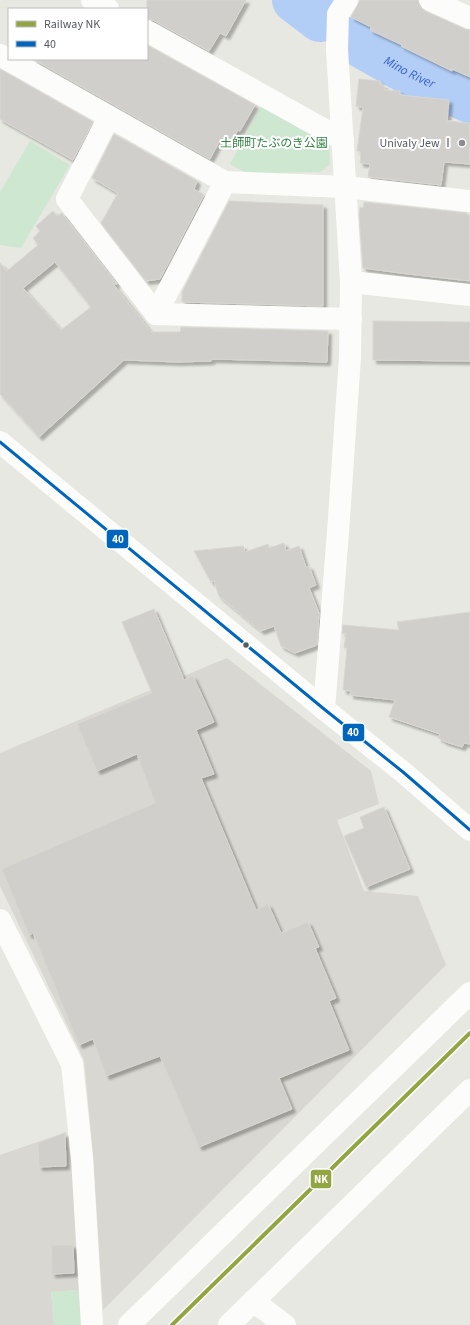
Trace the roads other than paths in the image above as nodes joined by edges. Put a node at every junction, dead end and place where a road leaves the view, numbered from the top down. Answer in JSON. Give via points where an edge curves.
{"nodes":[{"id":1,"x":92,"y":0,"type":"edge"},
{"id":2,"x":347,"y":0,"type":"edge"},
{"id":3,"x":430,"y":0,"type":"edge"},
{"id":4,"x":106,"y":8,"type":"edge"},
{"id":5,"x":470,"y":18,"type":"edge"},
{"id":6,"x":148,"y":32,"type":"edge"},
{"id":7,"x":0,"y":56,"type":"edge"},
{"id":8,"x":109,"y":117,"type":"junction"},
{"id":9,"x":343,"y":140,"type":"junction"},
{"id":10,"x":225,"y":182,"type":"junction"},
{"id":11,"x":345,"y":188,"type":"junction"},
{"id":12,"x":470,"y":201,"type":"edge"},
{"id":13,"x":351,"y":282,"type":"junction"},
{"id":14,"x":470,"y":295,"type":"edge"},
{"id":15,"x":156,"y":314,"type":"junction"},
{"id":16,"x":351,"y":319,"type":"junction"},
{"id":17,"x":0,"y":442,"type":"edge"},
{"id":18,"x":324,"y":709,"type":"junction"},
{"id":19,"x":470,"y":830,"type":"edge"},
{"id":20,"x":0,"y":920,"type":"edge"},
{"id":21,"x":470,"y":993,"type":"edge"},
{"id":22,"x":470,"y":1090,"type":"edge"},
{"id":23,"x":253,"y":1301,"type":"junction"},
{"id":24,"x":92,"y":1325,"type":"edge"},
{"id":25,"x":128,"y":1325,"type":"edge"},
{"id":26,"x":229,"y":1325,"type":"edge"},
{"id":27,"x":286,"y":1325,"type":"edge"}],
"edges":[{"from":1,"to":4,"type":"street"},
{"from":2,"to":9,"type":"street","via":[[338,14],[337,49]]},
{"from":3,"to":5,"type":"street"},
{"from":6,"to":9,"type":"street"},
{"from":7,"to":8,"type":"street"},
{"from":8,"to":10,"type":"street"},
{"from":8,"to":15,"type":"street","via":[[66,199]]},
{"from":9,"to":11,"type":"street"},
{"from":10,"to":11,"type":"street"},
{"from":10,"to":15,"type":"street"},
{"from":11,"to":12,"type":"street"},
{"from":11,"to":13,"type":"street"},
{"from":13,"to":14,"type":"street"},
{"from":13,"to":16,"type":"street"},
{"from":15,"to":16,"type":"street"},
{"from":16,"to":18,"type":"street"},
{"from":17,"to":18,"type":"street"},
{"from":18,"to":19,"type":"street"},
{"from":20,"to":24,"type":"street","via":[[72,1064],[82,1158]]},
{"from":21,"to":25,"type":"street"},
{"from":22,"to":23,"type":"street"},
{"from":23,"to":26,"type":"street"},
{"from":23,"to":27,"type":"street"}]}
